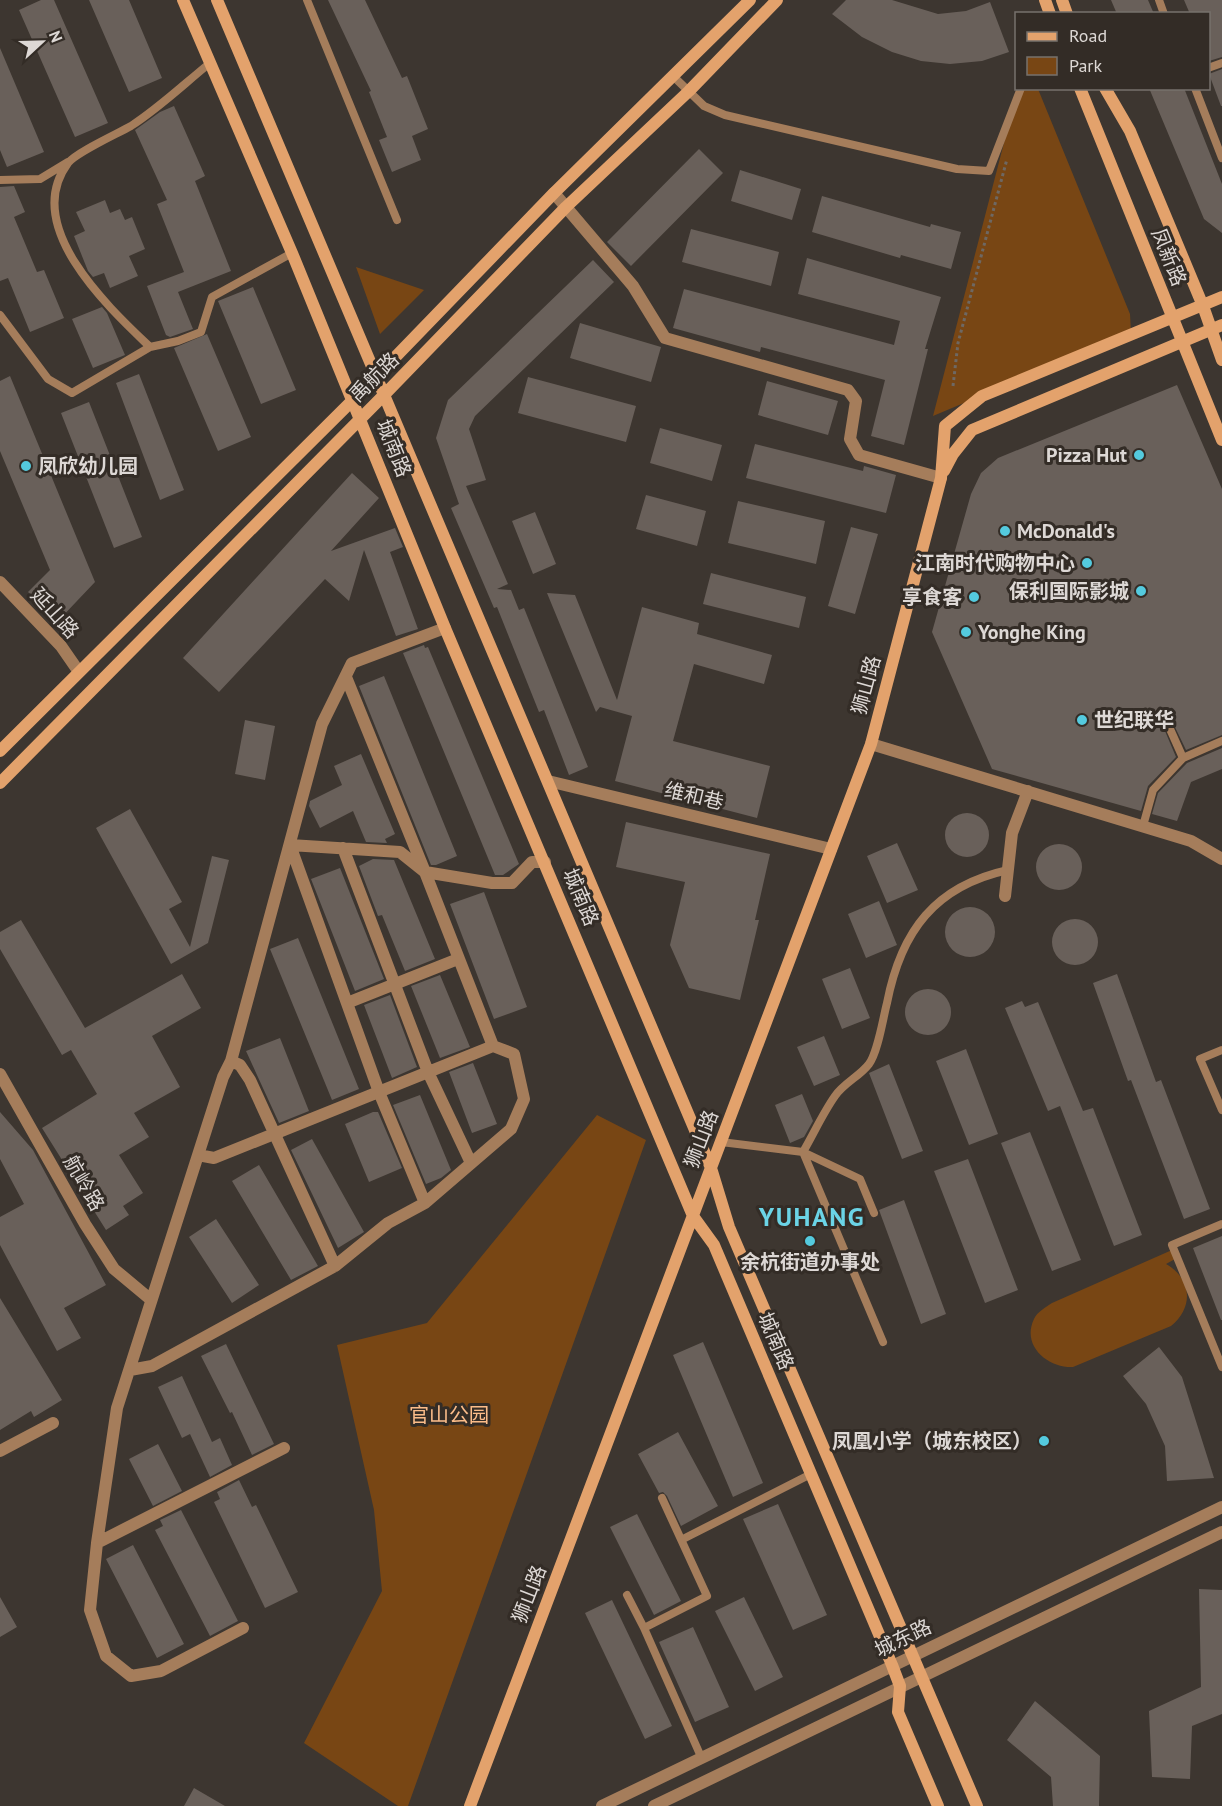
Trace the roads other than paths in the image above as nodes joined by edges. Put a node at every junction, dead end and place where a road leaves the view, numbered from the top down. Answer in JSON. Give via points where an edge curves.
{"nodes":[{"id":1,"x":183,"y":0,"type":"edge"},
{"id":2,"x":217,"y":0,"type":"edge"},
{"id":3,"x":307,"y":0,"type":"edge"},
{"id":4,"x":750,"y":0,"type":"edge"},
{"id":5,"x":777,"y":0,"type":"edge"},
{"id":6,"x":210,"y":63,"type":"junction"},
{"id":7,"x":674,"y":77,"type":"junction"},
{"id":8,"x":1020,"y":90,"type":"edge"},
{"id":9,"x":1081,"y":90,"type":"edge"},
{"id":10,"x":1106,"y":90,"type":"edge"},
{"id":11,"x":1196,"y":90,"type":"edge"},
{"id":12,"x":689,"y":91,"type":"junction"},
{"id":13,"x":1222,"y":158,"type":"edge"},
{"id":14,"x":69,"y":162,"type":"junction"},
{"id":15,"x":0,"y":180,"type":"edge"},
{"id":16,"x":554,"y":193,"type":"junction"},
{"id":17,"x":566,"y":207,"type":"junction"},
{"id":18,"x":397,"y":220,"type":"dead end"},
{"id":19,"x":292,"y":253,"type":"junction"},
{"id":20,"x":1222,"y":297,"type":"edge"},
{"id":21,"x":1203,"y":306,"type":"junction"},
{"id":22,"x":0,"y":315,"type":"edge"},
{"id":23,"x":1173,"y":319,"type":"junction"},
{"id":24,"x":1222,"y":325,"type":"edge"},
{"id":25,"x":1210,"y":330,"type":"junction"},
{"id":26,"x":1182,"y":342,"type":"junction"},
{"id":27,"x":150,"y":347,"type":"junction"},
{"id":28,"x":1222,"y":360,"type":"edge"},
{"id":29,"x":376,"y":376,"type":"junction"},
{"id":30,"x":384,"y":395,"type":"junction"},
{"id":31,"x":353,"y":399,"type":"junction"},
{"id":32,"x":361,"y":418,"type":"junction"},
{"id":33,"x":1222,"y":440,"type":"edge"},
{"id":34,"x":941,"y":478,"type":"junction"},
{"id":35,"x":0,"y":582,"type":"edge"},
{"id":36,"x":445,"y":628,"type":"junction"},
{"id":37,"x":79,"y":672,"type":"junction"},
{"id":38,"x":346,"y":677,"type":"junction"},
{"id":39,"x":1170,"y":729,"type":"dead end"},
{"id":40,"x":1222,"y":741,"type":"edge"},
{"id":41,"x":871,"y":744,"type":"junction"},
{"id":42,"x":0,"y":751,"type":"edge"},
{"id":43,"x":1183,"y":758,"type":"junction"},
{"id":44,"x":548,"y":781,"type":"junction"},
{"id":45,"x":0,"y":783,"type":"edge"},
{"id":46,"x":1028,"y":791,"type":"junction"},
{"id":47,"x":1143,"y":826,"type":"junction"},
{"id":48,"x":290,"y":845,"type":"junction"},
{"id":49,"x":343,"y":848,"type":"junction"},
{"id":50,"x":831,"y":849,"type":"junction"},
{"id":51,"x":1222,"y":860,"type":"edge"},
{"id":52,"x":545,"y":862,"type":"junction"},
{"id":53,"x":1008,"y":870,"type":"junction"},
{"id":54,"x":425,"y":872,"type":"junction"},
{"id":55,"x":1005,"y":896,"type":"dead end"},
{"id":56,"x":459,"y":959,"type":"junction"},
{"id":57,"x":394,"y":982,"type":"junction"},
{"id":58,"x":347,"y":1003,"type":"junction"},
{"id":59,"x":493,"y":1046,"type":"junction"},
{"id":60,"x":1222,"y":1050,"type":"edge"},
{"id":61,"x":231,"y":1062,"type":"junction"},
{"id":62,"x":428,"y":1072,"type":"junction"},
{"id":63,"x":0,"y":1074,"type":"edge"},
{"id":64,"x":379,"y":1092,"type":"junction"},
{"id":65,"x":1222,"y":1110,"type":"edge"},
{"id":66,"x":273,"y":1134,"type":"junction"},
{"id":67,"x":721,"y":1142,"type":"junction"},
{"id":68,"x":803,"y":1152,"type":"junction"},
{"id":69,"x":198,"y":1155,"type":"junction"},
{"id":70,"x":471,"y":1163,"type":"junction"},
{"id":71,"x":711,"y":1168,"type":"junction"},
{"id":72,"x":425,"y":1203,"type":"junction"},
{"id":73,"x":874,"y":1214,"type":"dead end"},
{"id":74,"x":693,"y":1216,"type":"junction"},
{"id":75,"x":1222,"y":1224,"type":"edge"},
{"id":76,"x":335,"y":1266,"type":"junction"},
{"id":77,"x":150,"y":1299,"type":"junction"},
{"id":78,"x":883,"y":1342,"type":"dead end"},
{"id":79,"x":1222,"y":1367,"type":"edge"},
{"id":80,"x":130,"y":1370,"type":"junction"},
{"id":81,"x":53,"y":1423,"type":"dead end"},
{"id":82,"x":284,"y":1448,"type":"dead end"},
{"id":83,"x":0,"y":1451,"type":"edge"},
{"id":84,"x":811,"y":1474,"type":"junction"},
{"id":85,"x":662,"y":1498,"type":"dead end"},
{"id":86,"x":1222,"y":1507,"type":"edge"},
{"id":87,"x":1222,"y":1532,"type":"edge"},
{"id":88,"x":683,"y":1539,"type":"junction"},
{"id":89,"x":97,"y":1543,"type":"junction"},
{"id":90,"x":627,"y":1595,"type":"dead end"},
{"id":91,"x":243,"y":1628,"type":"dead end"},
{"id":92,"x":644,"y":1628,"type":"junction"},
{"id":93,"x":914,"y":1654,"type":"junction"},
{"id":94,"x":892,"y":1665,"type":"junction"},
{"id":95,"x":922,"y":1675,"type":"junction"},
{"id":96,"x":900,"y":1686,"type":"junction"},
{"id":97,"x":702,"y":1760,"type":"junction"},
{"id":98,"x":470,"y":1806,"type":"edge"},
{"id":99,"x":602,"y":1806,"type":"edge"},
{"id":100,"x":654,"y":1806,"type":"edge"},
{"id":101,"x":938,"y":1806,"type":"edge"},
{"id":102,"x":977,"y":1806,"type":"edge"}],
"edges":[{"from":1,"to":6,"type":"main road","name":"城南路"},
{"from":2,"to":29,"type":"main road","name":"城南路"},
{"from":3,"to":18,"type":"lane"},
{"from":4,"to":7,"type":"main road","name":"禹航路"},
{"from":5,"to":12,"type":"main road","name":"禹航路"},
{"from":6,"to":14,"type":"lane","via":[[133,125]]},
{"from":6,"to":19,"type":"main road","name":"城南路"},
{"from":7,"to":12,"type":"lane"},
{"from":7,"to":16,"type":"main road","name":"禹航路"},
{"from":8,"to":12,"type":"lane","via":[[989,171],[957,169],[725,115],[704,106]]},
{"from":9,"to":23,"type":"main road","name":"凤新路"},
{"from":10,"to":21,"type":"main road","name":"凤新路","via":[[1130,131]]},
{"from":11,"to":13,"type":"lane"},
{"from":12,"to":17,"type":"main road","name":"禹航路"},
{"from":14,"to":15,"type":"lane","via":[[40,179]]},
{"from":14,"to":27,"type":"lane","via":[[55,190],[59,226],[79,272]]},
{"from":16,"to":17,"type":"street"},
{"from":16,"to":29,"type":"main road","name":"禹航路"},
{"from":17,"to":30,"type":"main road","name":"禹航路"},
{"from":17,"to":34,"type":"street","via":[[633,286],[665,338],[848,390],[856,401],[850,440],[859,455]]},
{"from":19,"to":27,"type":"lane","via":[[212,297],[201,332]]},
{"from":19,"to":31,"type":"main road","name":"城南路"},
{"from":20,"to":21,"type":"main road","name":"狮山路"},
{"from":21,"to":23,"type":"main road","name":"狮山路"},
{"from":21,"to":25,"type":"main road","name":"凤新路"},
{"from":22,"to":27,"type":"lane","via":[[48,379],[72,393]]},
{"from":23,"to":26,"type":"main road","name":"凤新路"},
{"from":23,"to":34,"type":"main road","name":"狮山路","via":[[982,396],[945,426]]},
{"from":24,"to":25,"type":"main road","name":"狮山路"},
{"from":25,"to":26,"type":"main road","name":"狮山路"},
{"from":25,"to":28,"type":"main road","name":"凤新路"},
{"from":26,"to":33,"type":"main road","name":"凤新路"},
{"from":26,"to":34,"type":"main road","name":"狮山路","via":[[972,430]]},
{"from":29,"to":30,"type":"main road","name":"城南路"},
{"from":29,"to":31,"type":"main road","name":"禹航路"},
{"from":30,"to":32,"type":"main road","name":"禹航路"},
{"from":30,"to":44,"type":"main road","name":"城南路"},
{"from":31,"to":32,"type":"main road","name":"城南路"},
{"from":31,"to":37,"type":"main road","name":"禹航路"},
{"from":32,"to":36,"type":"main road","name":"城南路"},
{"from":32,"to":45,"type":"main road","name":"禹航路"},
{"from":34,"to":41,"type":"main road","name":"狮山路"},
{"from":35,"to":37,"type":"street","name":"延山路","via":[[61,646]]},
{"from":36,"to":38,"type":"street","via":[[352,663]]},
{"from":36,"to":52,"type":"main road","name":"城南路"},
{"from":37,"to":42,"type":"main road","name":"禹航路"},
{"from":38,"to":48,"type":"street","via":[[322,724]]},
{"from":38,"to":54,"type":"street"},
{"from":39,"to":43,"type":"lane"},
{"from":40,"to":43,"type":"lane"},
{"from":41,"to":46,"type":"street"},
{"from":41,"to":50,"type":"main road","name":"狮山路"},
{"from":43,"to":47,"type":"lane","via":[[1153,790]]},
{"from":44,"to":50,"type":"street","name":"维和巷"},
{"from":44,"to":71,"type":"main road","name":"城南路"},
{"from":46,"to":47,"type":"street"},
{"from":46,"to":53,"type":"street","via":[[1012,833]]},
{"from":47,"to":51,"type":"street","via":[[1191,841]]},
{"from":48,"to":49,"type":"street"},
{"from":48,"to":58,"type":"street"},
{"from":48,"to":61,"type":"street"},
{"from":49,"to":54,"type":"street","via":[[400,852]]},
{"from":49,"to":57,"type":"street"},
{"from":50,"to":67,"type":"main road","name":"狮山路"},
{"from":52,"to":54,"type":"street","via":[[532,862],[512,882],[492,883]]},
{"from":52,"to":74,"type":"main road","name":"城南路"},
{"from":53,"to":55,"type":"street"},
{"from":53,"to":68,"type":"lane","via":[[978,876],[929,909],[908,939],[892,979],[870,1064],[836,1094]]},
{"from":54,"to":56,"type":"street"},
{"from":56,"to":57,"type":"street"},
{"from":56,"to":59,"type":"street"},
{"from":57,"to":58,"type":"street"},
{"from":57,"to":62,"type":"street"},
{"from":58,"to":64,"type":"street"},
{"from":59,"to":62,"type":"street"},
{"from":59,"to":70,"type":"street","via":[[514,1054],[524,1100],[511,1129]]},
{"from":60,"to":65,"type":"lane","via":[[1200,1059]]},
{"from":61,"to":66,"type":"street","via":[[240,1065],[250,1080]]},
{"from":61,"to":69,"type":"street"},
{"from":62,"to":64,"type":"street"},
{"from":62,"to":70,"type":"street"},
{"from":63,"to":77,"type":"street","name":"航岭路","via":[[114,1269]]},
{"from":64,"to":66,"type":"street"},
{"from":64,"to":72,"type":"street"},
{"from":66,"to":69,"type":"street","via":[[214,1158]]},
{"from":66,"to":76,"type":"street"},
{"from":67,"to":68,"type":"lane"},
{"from":67,"to":71,"type":"main road","name":"狮山路"},
{"from":68,"to":73,"type":"lane","via":[[860,1179]]},
{"from":68,"to":78,"type":"lane"},
{"from":69,"to":77,"type":"street"},
{"from":70,"to":72,"type":"street"},
{"from":71,"to":74,"type":"main road","name":"狮山路"},
{"from":71,"to":93,"type":"main road","name":"城南路","via":[[729,1227]]},
{"from":72,"to":76,"type":"street","via":[[388,1223]]},
{"from":74,"to":84,"type":"main road","name":"城南路","via":[[714,1245]]},
{"from":74,"to":98,"type":"main road","name":"狮山路"},
{"from":75,"to":79,"type":"lane","via":[[1172,1245]]},
{"from":76,"to":80,"type":"street","via":[[152,1366]]},
{"from":77,"to":80,"type":"street"},
{"from":80,"to":89,"type":"street","via":[[117,1408]]},
{"from":81,"to":83,"type":"street"},
{"from":82,"to":89,"type":"street"},
{"from":84,"to":88,"type":"lane"},
{"from":84,"to":94,"type":"main road","name":"城南路"},
{"from":85,"to":88,"type":"lane"},
{"from":86,"to":93,"type":"street","name":"城东路"},
{"from":87,"to":95,"type":"street"},
{"from":88,"to":92,"type":"lane","via":[[707,1596]]},
{"from":89,"to":91,"type":"street","via":[[90,1610],[105,1656],[131,1676],[161,1671]]},
{"from":90,"to":92,"type":"lane"},
{"from":92,"to":97,"type":"lane"},
{"from":93,"to":94,"type":"street","name":"城东路"},
{"from":93,"to":95,"type":"main road","name":"城南路"},
{"from":94,"to":96,"type":"main road","name":"城南路"},
{"from":94,"to":97,"type":"street","name":"城东路"},
{"from":95,"to":96,"type":"street"},
{"from":95,"to":102,"type":"main road","name":"城南路"},
{"from":96,"to":100,"type":"street"},
{"from":96,"to":101,"type":"main road","name":"城南路","via":[[898,1712]]},
{"from":97,"to":99,"type":"street","name":"城东路"}]}
